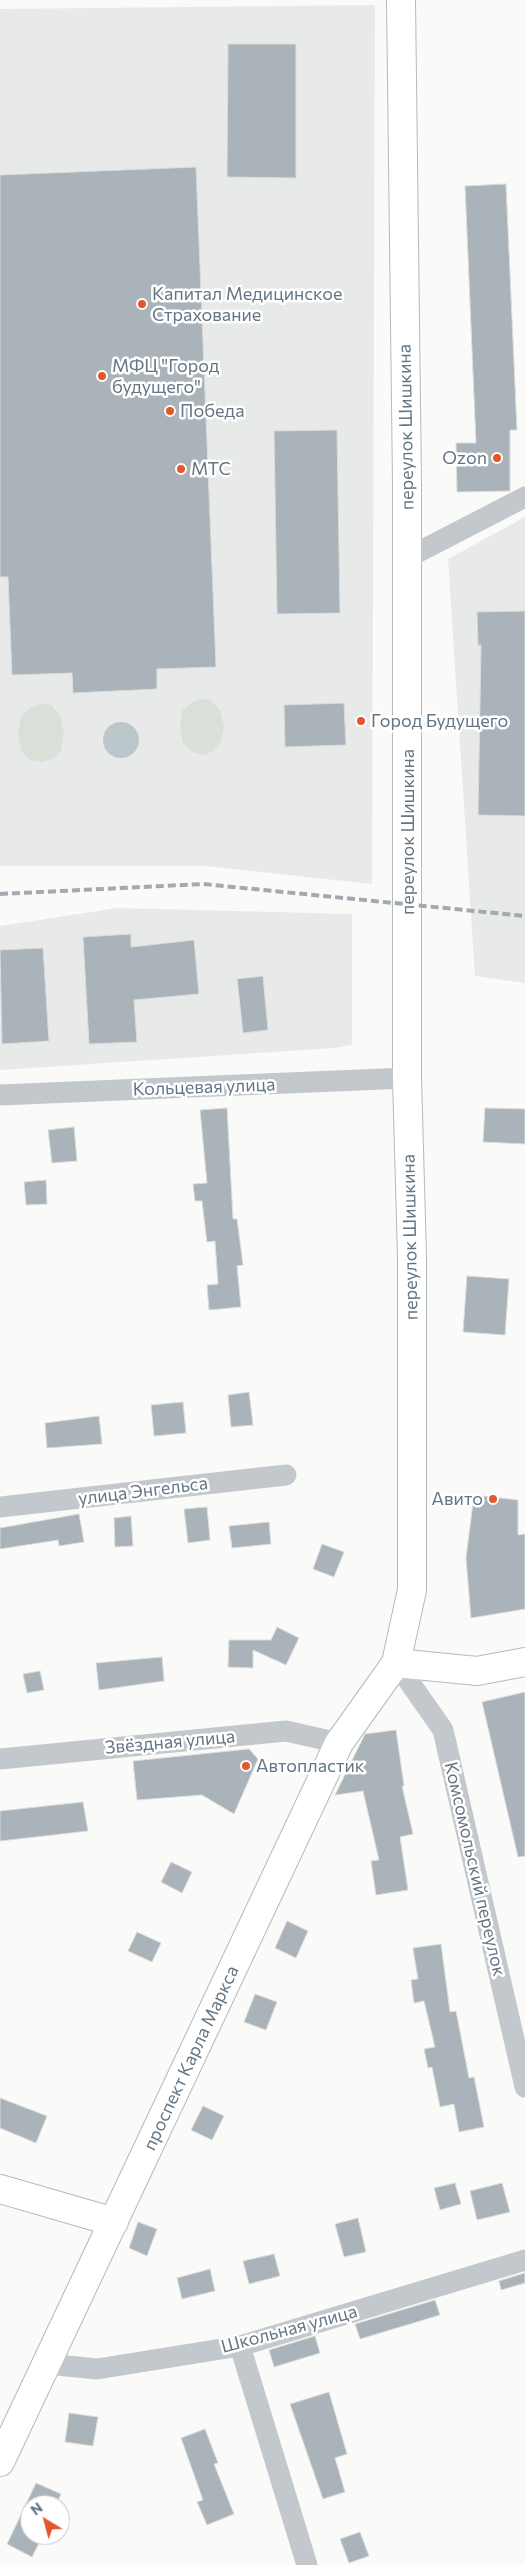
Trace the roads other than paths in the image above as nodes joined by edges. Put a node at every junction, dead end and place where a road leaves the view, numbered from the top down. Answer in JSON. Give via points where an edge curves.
{"nodes":[{"id":1,"x":401,"y":0,"type":"edge"},
{"id":2,"x":525,"y":497,"type":"edge"},
{"id":3,"x":407,"y":558,"type":"junction"},
{"id":4,"x":408,"y":1078,"type":"junction"},
{"id":5,"x":0,"y":1095,"type":"edge"},
{"id":6,"x":286,"y":1475,"type":"dead end"},
{"id":7,"x":0,"y":1507,"type":"edge"},
{"id":8,"x":525,"y":1662,"type":"edge"},
{"id":9,"x":396,"y":1663,"type":"junction"},
{"id":10,"x":339,"y":1743,"type":"junction"},
{"id":11,"x":0,"y":1759,"type":"edge"},
{"id":12,"x":525,"y":2087,"type":"edge"},
{"id":13,"x":0,"y":2189,"type":"edge"},
{"id":14,"x":114,"y":2222,"type":"junction"},
{"id":15,"x":525,"y":2260,"type":"edge"},
{"id":16,"x":240,"y":2346,"type":"junction"},
{"id":17,"x":47,"y":2364,"type":"junction"},
{"id":18,"x":0,"y":2462,"type":"edge"},
{"id":19,"x":307,"y":2565,"type":"edge"}],
"edges":[{"from":1,"to":3,"type":"main road","name":"переулок Шишкина"},
{"from":2,"to":3,"type":"street"},
{"from":3,"to":4,"type":"main road","name":"переулок Шишкина"},
{"from":4,"to":5,"type":"street","name":"Кольцевая улица"},
{"from":4,"to":9,"type":"main road","name":"переулок Шишкина","via":[[412,1266],[412,1590]]},
{"from":6,"to":7,"type":"street","name":"улица Энгельса"},
{"from":8,"to":9,"type":"main road","via":[[477,1670]]},
{"from":9,"to":10,"type":"main road","name":"проспект Карла Маркса"},
{"from":9,"to":12,"type":"street","name":"Комсомольский переулок","via":[[443,1730]]},
{"from":10,"to":11,"type":"street","name":"Звёздная улица","via":[[286,1731]]},
{"from":10,"to":14,"type":"main road","name":"проспект Карла Маркса"},
{"from":13,"to":14,"type":"main road"},
{"from":14,"to":17,"type":"main road","name":"проспект Карла Маркса"},
{"from":15,"to":16,"type":"street","name":"Школьная улица"},
{"from":16,"to":17,"type":"street","name":"Школьная улица","via":[[97,2369]]},
{"from":16,"to":19,"type":"street"},
{"from":17,"to":18,"type":"main road","name":"проспект Карла Маркса"}]}
